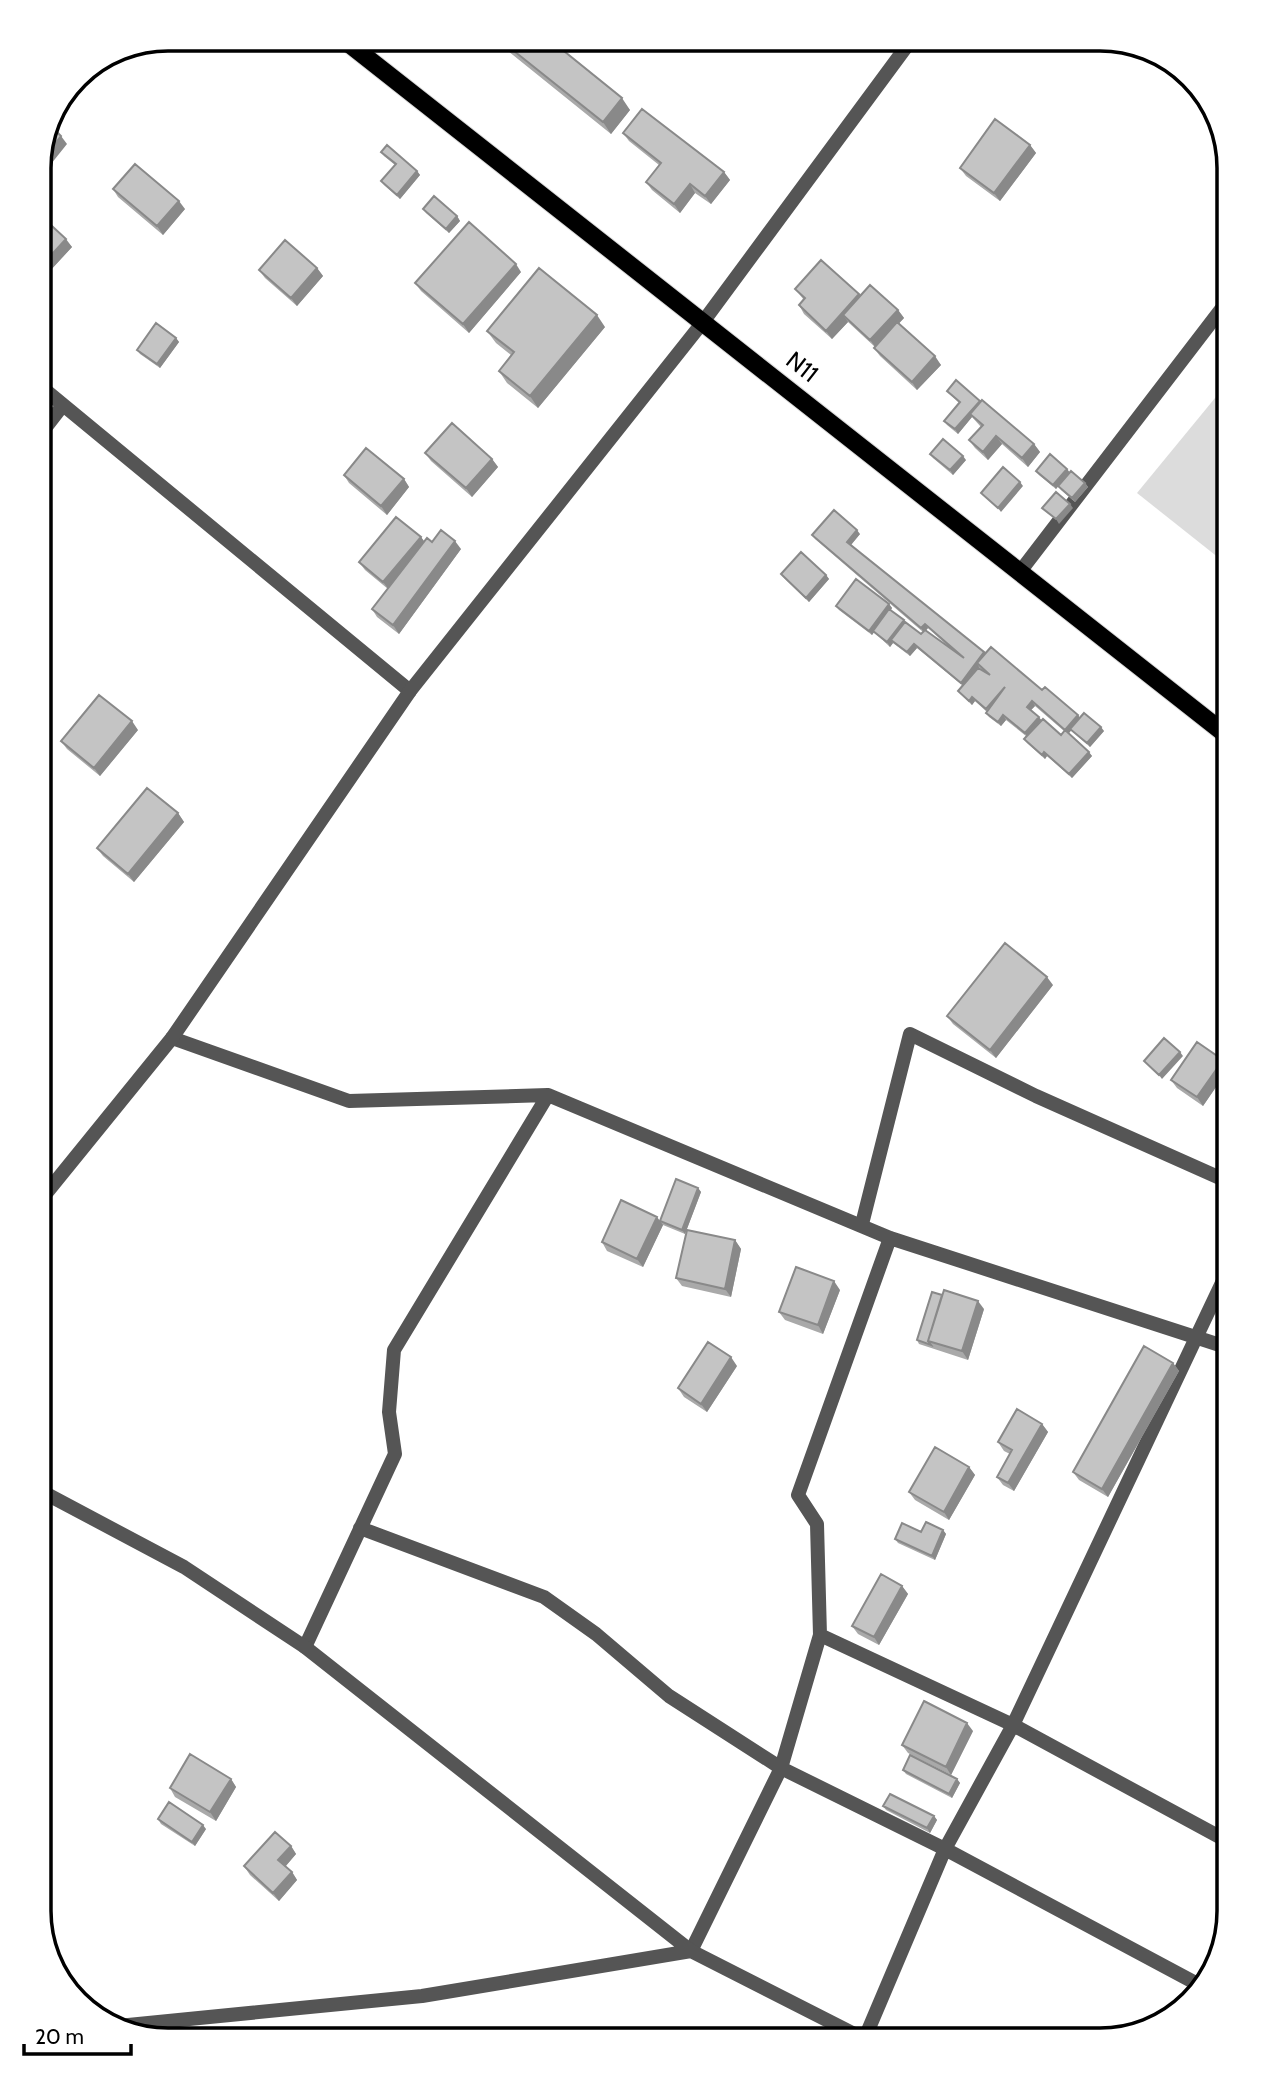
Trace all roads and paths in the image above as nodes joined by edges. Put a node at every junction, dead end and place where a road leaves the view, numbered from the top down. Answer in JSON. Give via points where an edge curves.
{"nodes":[{"id":1,"x":359,"y":51,"type":"edge"},
{"id":2,"x":903,"y":51,"type":"edge"},
{"id":3,"x":1217,"y":316,"type":"edge"},
{"id":4,"x":703,"y":322,"type":"junction"},
{"id":5,"x":51,"y":395,"type":"edge"},
{"id":6,"x":62,"y":405,"type":"junction"},
{"id":7,"x":51,"y":420,"type":"edge"},
{"id":8,"x":1019,"y":573,"type":"junction"},
{"id":9,"x":410,"y":691,"type":"junction"},
{"id":10,"x":1217,"y":727,"type":"edge"},
{"id":11,"x":172,"y":1038,"type":"junction"},
{"id":12,"x":548,"y":1095,"type":"junction"},
{"id":13,"x":1217,"y":1176,"type":"edge"},
{"id":14,"x":51,"y":1187,"type":"edge"},
{"id":15,"x":862,"y":1224,"type":"junction"},
{"id":16,"x":890,"y":1238,"type":"junction"},
{"id":17,"x":1217,"y":1294,"type":"edge"},
{"id":18,"x":1196,"y":1337,"type":"junction"},
{"id":19,"x":1217,"y":1344,"type":"edge"},
{"id":20,"x":51,"y":1497,"type":"edge"},
{"id":21,"x":360,"y":1528,"type":"junction"},
{"id":22,"x":820,"y":1635,"type":"junction"},
{"id":23,"x":305,"y":1647,"type":"junction"},
{"id":24,"x":1013,"y":1726,"type":"junction"},
{"id":25,"x":781,"y":1768,"type":"junction"},
{"id":26,"x":1217,"y":1835,"type":"edge"},
{"id":27,"x":944,"y":1849,"type":"junction"},
{"id":28,"x":691,"y":1951,"type":"junction"},
{"id":29,"x":1193,"y":1982,"type":"edge"},
{"id":30,"x":138,"y":2024,"type":"edge"},
{"id":31,"x":842,"y":2028,"type":"edge"},
{"id":32,"x":870,"y":2028,"type":"edge"}],
"edges":[{"from":1,"to":4,"type":"main road","name":"N11"},
{"from":2,"to":4,"type":"street"},
{"from":3,"to":8,"type":"street"},
{"from":4,"to":8,"type":"main road","name":"N11"},
{"from":4,"to":9,"type":"street"},
{"from":5,"to":6,"type":"street"},
{"from":6,"to":7,"type":"street"},
{"from":6,"to":9,"type":"street"},
{"from":8,"to":10,"type":"main road","name":"N11"},
{"from":9,"to":11,"type":"street"},
{"from":11,"to":12,"type":"street","via":[[348,1101]]},
{"from":11,"to":14,"type":"street"},
{"from":12,"to":15,"type":"street"},
{"from":12,"to":21,"type":"street","via":[[394,1350],[389,1412],[395,1454]]},
{"from":13,"to":15,"type":"street","via":[[910,1034]]},
{"from":15,"to":16,"type":"street"},
{"from":16,"to":18,"type":"street"},
{"from":16,"to":22,"type":"street","via":[[798,1495],[817,1524]]},
{"from":17,"to":18,"type":"street"},
{"from":18,"to":19,"type":"street"},
{"from":18,"to":24,"type":"street"},
{"from":20,"to":23,"type":"street","via":[[184,1567]]},
{"from":21,"to":23,"type":"street"},
{"from":21,"to":25,"type":"street","via":[[544,1597],[669,1696]]},
{"from":22,"to":24,"type":"street"},
{"from":22,"to":25,"type":"street"},
{"from":23,"to":28,"type":"street"},
{"from":24,"to":26,"type":"street"},
{"from":24,"to":27,"type":"street"},
{"from":25,"to":27,"type":"street"},
{"from":25,"to":28,"type":"street"},
{"from":27,"to":29,"type":"street"},
{"from":27,"to":32,"type":"street"},
{"from":28,"to":30,"type":"street","via":[[422,1996]]},
{"from":28,"to":31,"type":"street"}]}
